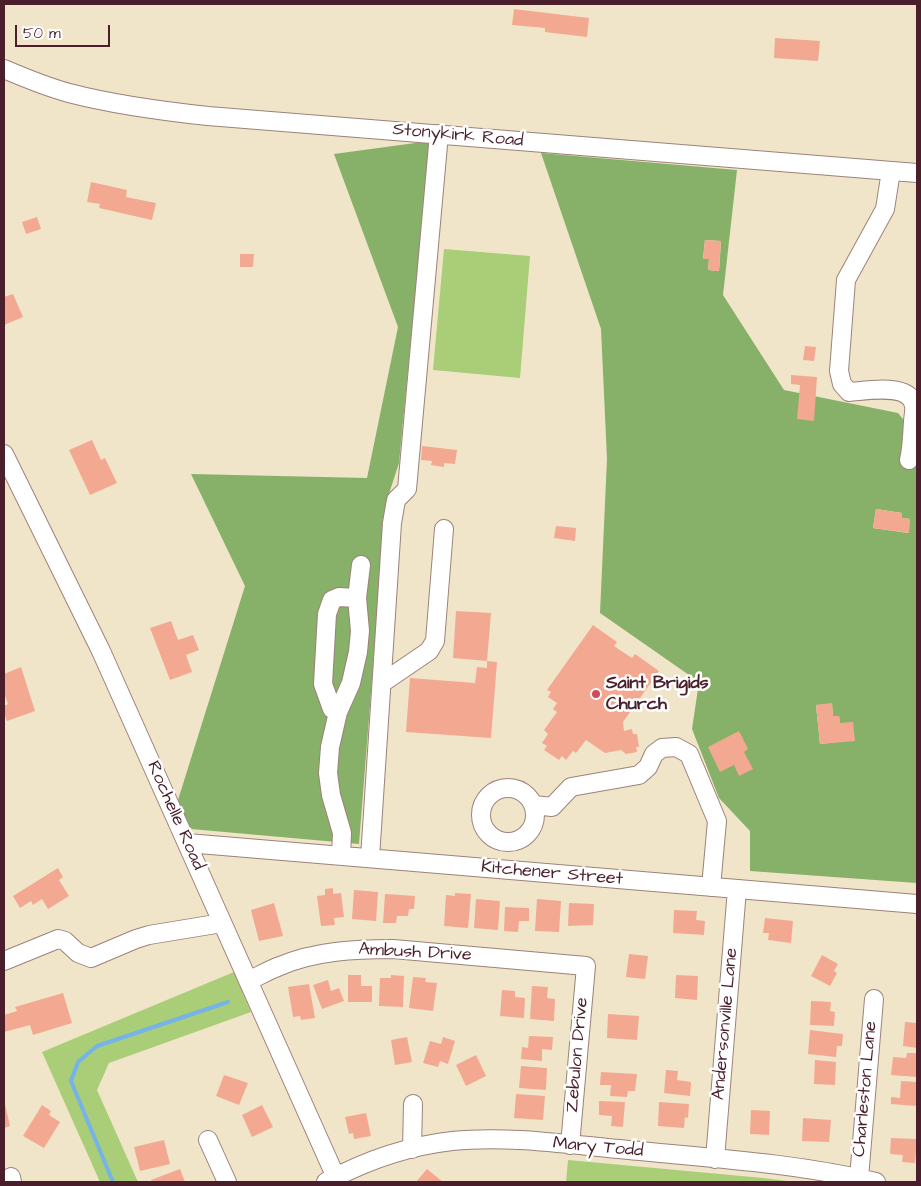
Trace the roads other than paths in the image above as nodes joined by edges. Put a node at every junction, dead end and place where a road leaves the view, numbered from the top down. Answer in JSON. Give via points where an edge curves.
{"nodes":[{"id":1,"x":4,"y":69,"type":"edge"},
{"id":2,"x":439,"y":134,"type":"junction"},
{"id":3,"x":890,"y":171,"type":"junction"},
{"id":4,"x":917,"y":173,"type":"edge"},
{"id":5,"x":4,"y":454,"type":"edge"},
{"id":6,"x":909,"y":460,"type":"dead end"},
{"id":7,"x":444,"y":529,"type":"dead end"},
{"id":8,"x":361,"y":565,"type":"dead end"},
{"id":9,"x":357,"y":598,"type":"junction"},
{"id":10,"x":382,"y":683,"type":"junction"},
{"id":11,"x":338,"y":712,"type":"junction"},
{"id":12,"x":534,"y":805,"type":"junction"},
{"id":13,"x":187,"y":843,"type":"junction"},
{"id":14,"x":507,"y":843,"type":"junction"},
{"id":15,"x":341,"y":856,"type":"junction"},
{"id":16,"x":370,"y":858,"type":"junction"},
{"id":17,"x":506,"y":870,"type":"junction"},
{"id":18,"x":712,"y":887,"type":"junction"},
{"id":19,"x":737,"y":889,"type":"junction"},
{"id":20,"x":917,"y":904,"type":"edge"},
{"id":21,"x":222,"y":923,"type":"junction"},
{"id":22,"x":4,"y":961,"type":"edge"},
{"id":23,"x":586,"y":966,"type":"joint"},
{"id":24,"x":248,"y":981,"type":"junction"},
{"id":25,"x":874,"y":999,"type":"dead end"},
{"id":26,"x":413,"y":1104,"type":"dead end"},
{"id":27,"x":208,"y":1140,"type":"dead end"},
{"id":28,"x":570,"y":1145,"type":"junction"},
{"id":29,"x":412,"y":1149,"type":"junction"},
{"id":30,"x":715,"y":1159,"type":"junction"},
{"id":31,"x":858,"y":1178,"type":"junction"},
{"id":32,"x":333,"y":1180,"type":"edge"},
{"id":33,"x":227,"y":1182,"type":"edge"},
{"id":34,"x":876,"y":1182,"type":"edge"}],
"edges":[{"from":1,"to":2,"type":"street","name":"Stonykirk Road","via":[[68,92],[135,107],[208,116]]},
{"from":2,"to":3,"type":"street","name":"Stonykirk Road"},
{"from":2,"to":10,"type":"street","via":[[407,489],[396,500],[392,523]]},
{"from":3,"to":4,"type":"street","name":"Stonykirk Road"},
{"from":3,"to":6,"type":"street","via":[[885,209],[846,280],[839,371],[842,384],[849,392],[893,390],[910,397],[914,406]]},
{"from":5,"to":13,"type":"street","name":"Rochelle Road","via":[[101,651]]},
{"from":7,"to":10,"type":"street","via":[[435,641],[430,651]]},
{"from":8,"to":9,"type":"street"},
{"from":9,"to":11,"type":"street","via":[[358,652]]},
{"from":9,"to":11,"type":"street","via":[[332,600],[327,614],[323,684],[332,708]]},
{"from":10,"to":16,"type":"street"},
{"from":11,"to":15,"type":"street","via":[[328,773],[342,833]]},
{"from":12,"to":14,"type":"street","via":[[534,826],[518,841]]},
{"from":12,"to":14,"type":"street","via":[[519,790],[508,788],[489,796],[481,813],[484,828],[490,836]]},
{"from":12,"to":18,"type":"street","via":[[552,807],[571,787],[639,775],[648,767],[654,754],[662,748],[676,747],[689,754],[717,821]]},
{"from":13,"to":15,"type":"street","name":"Kitchener Street"},
{"from":13,"to":21,"type":"street","name":"Rochelle Road"},
{"from":14,"to":17,"type":"street"},
{"from":15,"to":16,"type":"street","name":"Kitchener Street"},
{"from":16,"to":17,"type":"street","name":"Kitchener Street"},
{"from":17,"to":18,"type":"street","name":"Kitchener Street"},
{"from":18,"to":19,"type":"street","name":"Kitchener Street"},
{"from":19,"to":20,"type":"street","name":"Kitchener Street"},
{"from":19,"to":30,"type":"street","name":"Andersonville Lane"},
{"from":21,"to":22,"type":"street","via":[[149,935],[90,958],[58,939]]},
{"from":21,"to":24,"type":"street","name":"Rochelle Road"},
{"from":23,"to":24,"type":"street","name":"Ambush Drive","via":[[365,949],[308,957],[281,965]]},
{"from":23,"to":28,"type":"street","name":"Zebulon Drive"},
{"from":24,"to":32,"type":"street","name":"Rochelle Road"},
{"from":25,"to":31,"type":"street","name":"Charleston Lane"},
{"from":26,"to":29,"type":"street"},
{"from":27,"to":33,"type":"street"},
{"from":28,"to":29,"type":"street","name":"Mary Todd","via":[[498,1139],[451,1141]]},
{"from":28,"to":30,"type":"street","name":"Mary Todd"},
{"from":29,"to":32,"type":"street","name":"Mary Todd","via":[[370,1161]]},
{"from":30,"to":31,"type":"street","name":"Mary Todd"},
{"from":31,"to":34,"type":"street","name":"Mary Todd"}]}
